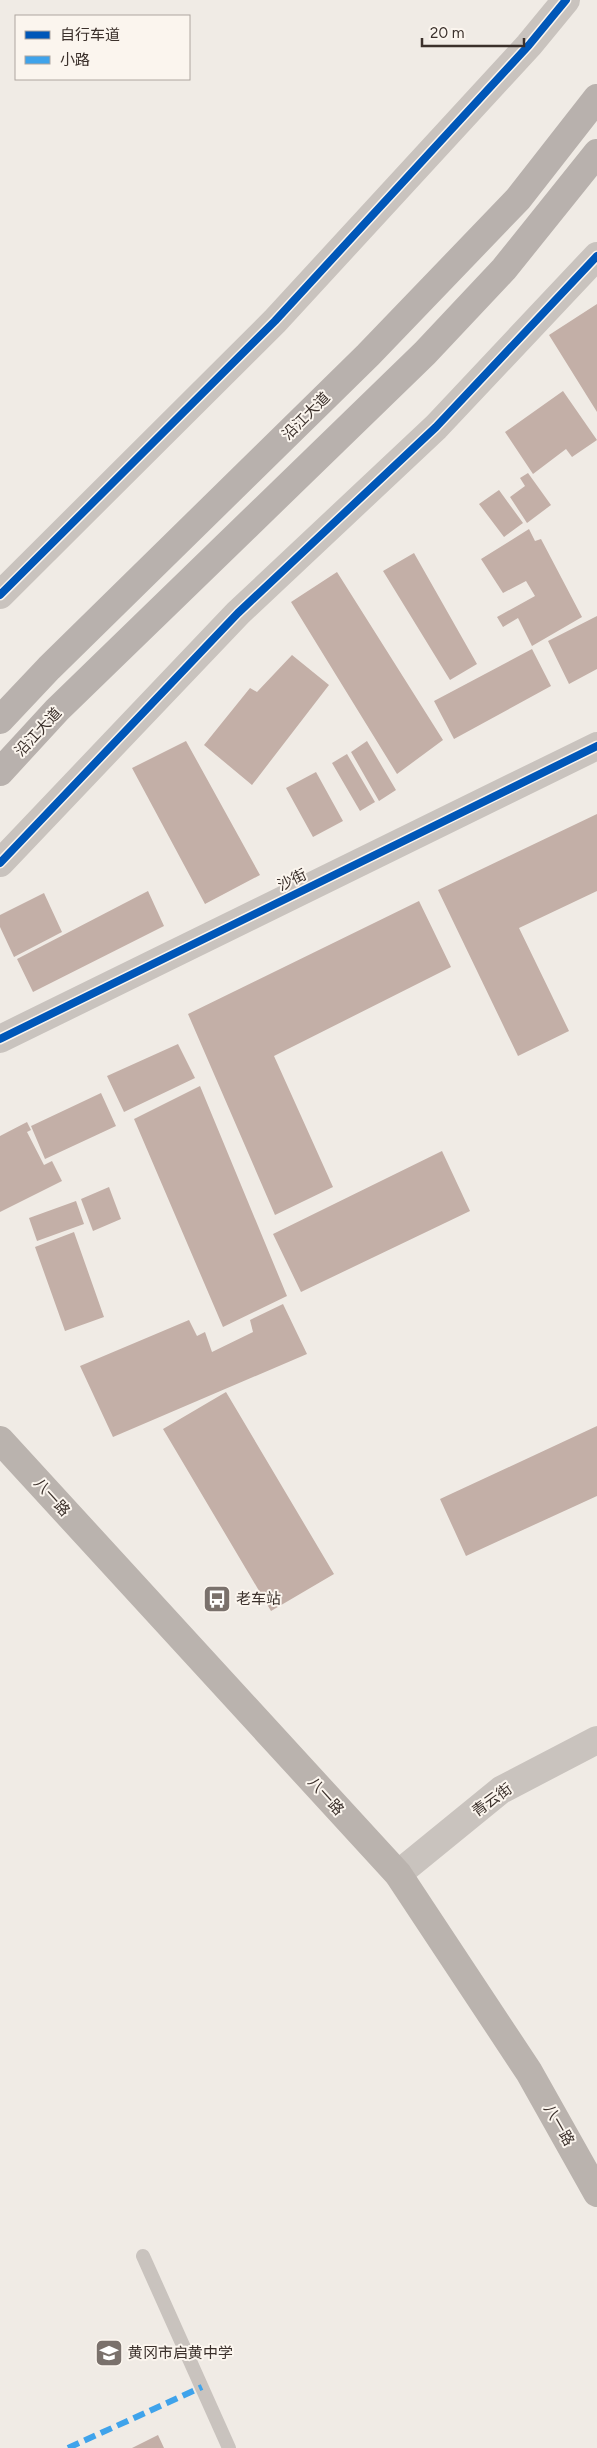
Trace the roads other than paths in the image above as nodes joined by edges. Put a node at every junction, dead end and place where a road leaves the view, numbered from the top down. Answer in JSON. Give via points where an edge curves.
{"nodes":[{"id":1,"x":566,"y":0,"type":"edge"},
{"id":2,"x":597,"y":98,"type":"edge"},
{"id":3,"x":597,"y":153,"type":"edge"},
{"id":4,"x":597,"y":256,"type":"edge"},
{"id":5,"x":0,"y":595,"type":"edge"},
{"id":6,"x":0,"y":720,"type":"edge"},
{"id":7,"x":597,"y":746,"type":"edge"},
{"id":8,"x":0,"y":772,"type":"edge"},
{"id":9,"x":0,"y":863,"type":"edge"},
{"id":10,"x":0,"y":1039,"type":"edge"},
{"id":11,"x":0,"y":1440,"type":"edge"},
{"id":12,"x":597,"y":1740,"type":"edge"},
{"id":13,"x":398,"y":1874,"type":"junction"},
{"id":14,"x":597,"y":2192,"type":"edge"},
{"id":15,"x":143,"y":2256,"type":"dead end"},
{"id":16,"x":229,"y":2448,"type":"edge"}],
"edges":[{"from":1,"to":5,"type":"street","via":[[529,45],[275,320]]},
{"from":2,"to":6,"type":"main road","name":"沿江大道","via":[[518,199],[368,355]]},
{"from":3,"to":8,"type":"main road","name":"沿江大道","via":[[504,269],[425,353],[57,710]]},
{"from":4,"to":9,"type":"street","via":[[436,427],[238,613]]},
{"from":7,"to":10,"type":"street","name":"沙街"},
{"from":11,"to":13,"type":"main road","name":"八一路"},
{"from":12,"to":13,"type":"street","name":"青云街","via":[[501,1790]]},
{"from":13,"to":14,"type":"main road","name":"八一路","via":[[529,2072]]},
{"from":15,"to":16,"type":"lane"}]}
